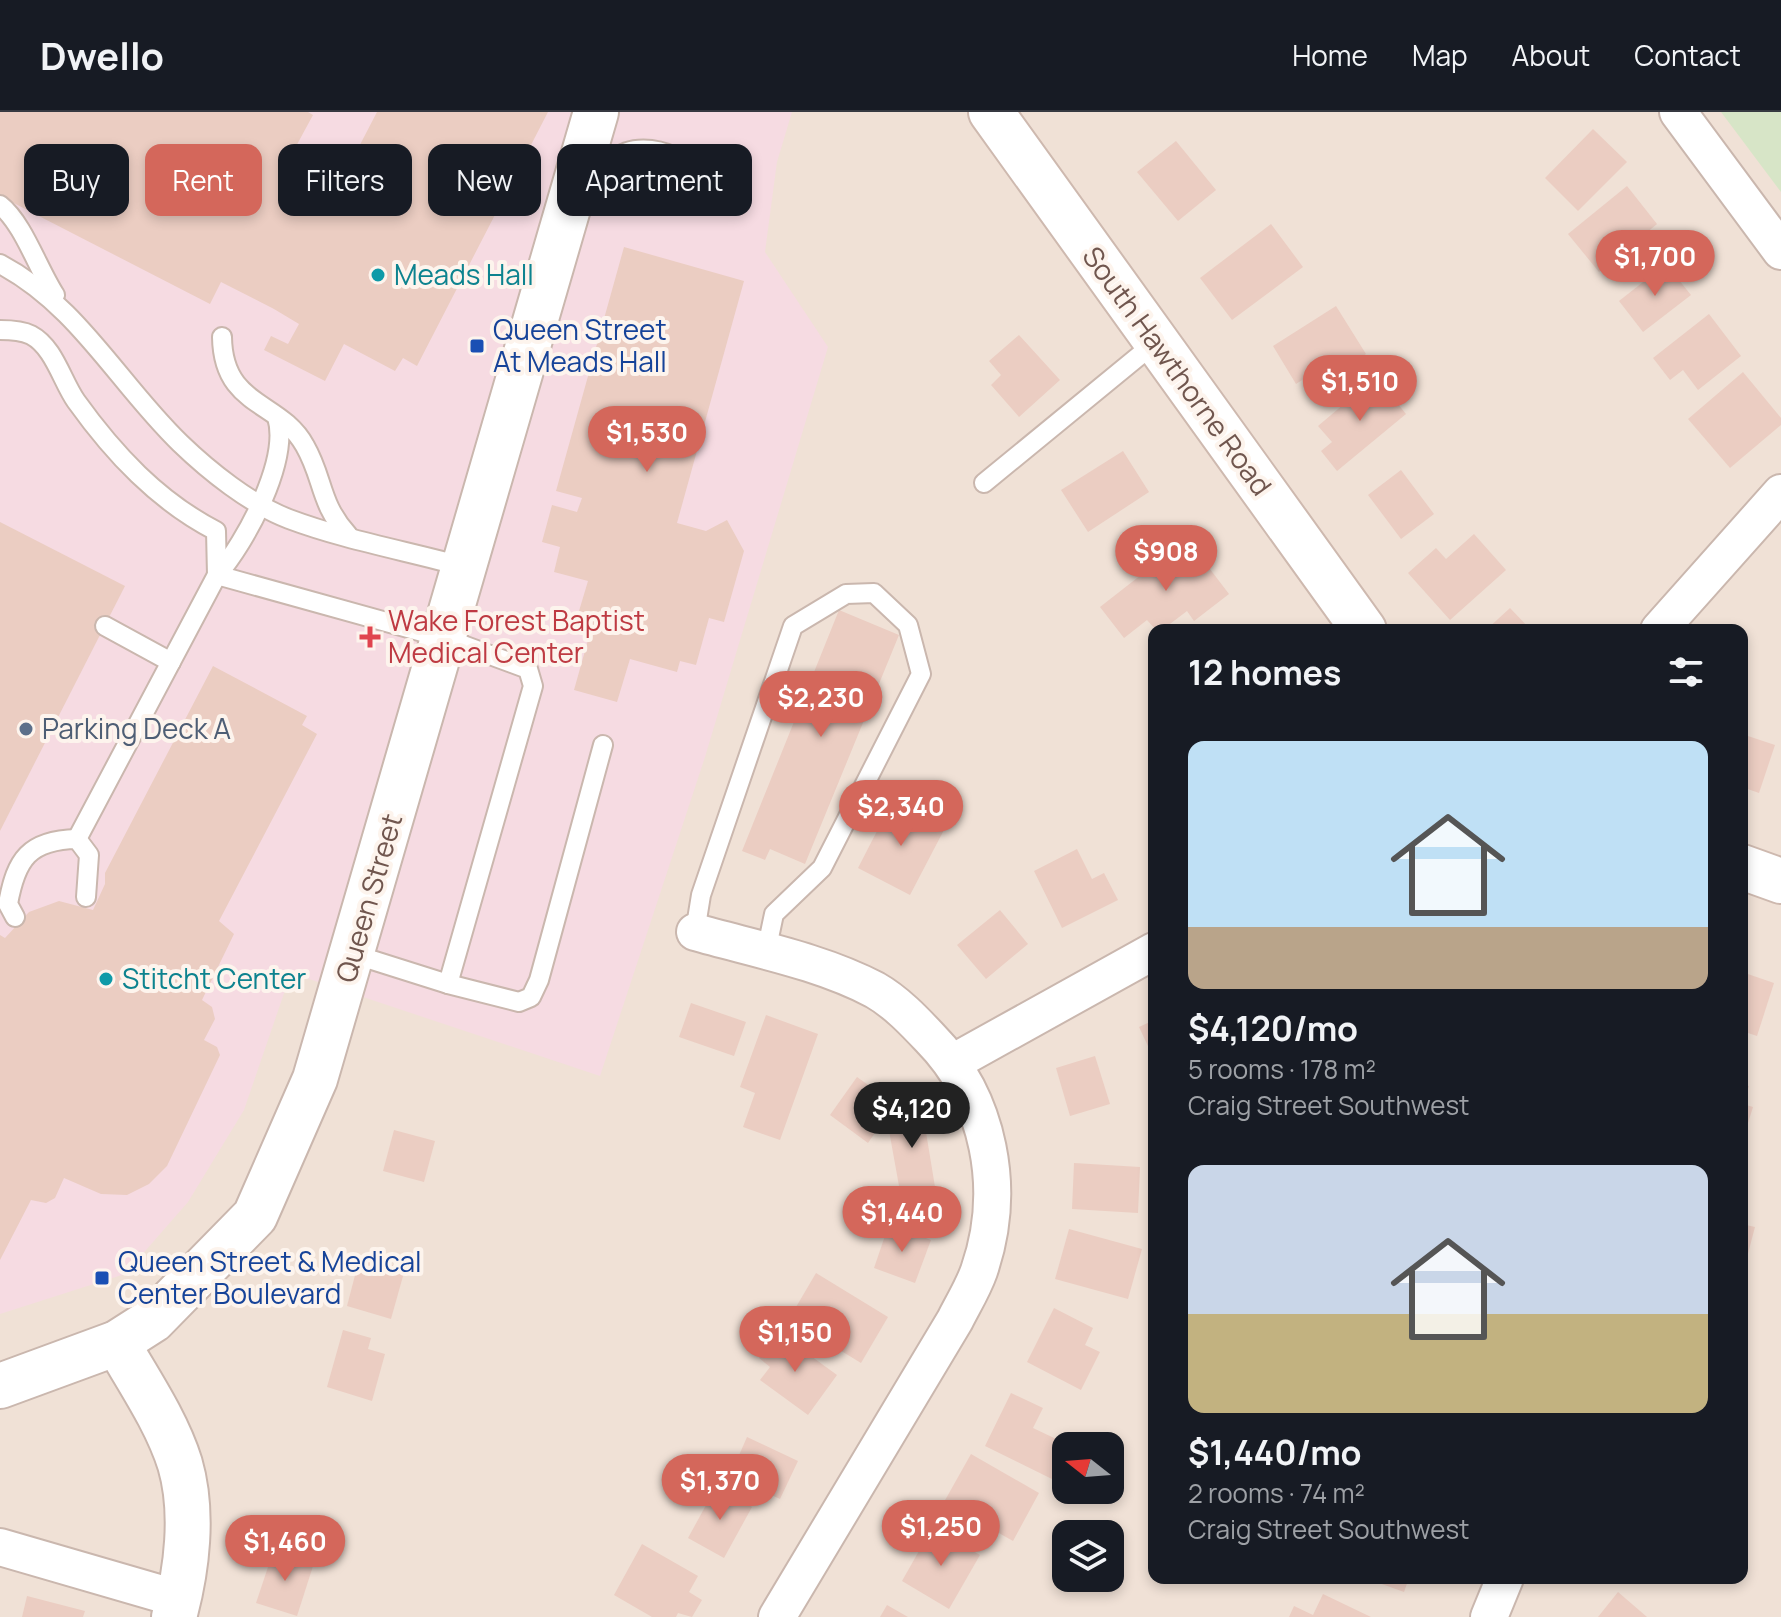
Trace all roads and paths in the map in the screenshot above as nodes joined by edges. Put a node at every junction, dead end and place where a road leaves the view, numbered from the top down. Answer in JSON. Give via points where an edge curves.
{"nodes":[{"id":1,"x":596,"y":112,"type":"edge"},
{"id":2,"x":991,"y":112,"type":"edge"},
{"id":3,"x":1678,"y":112,"type":"edge"},
{"id":4,"x":0,"y":205,"type":"edge"},
{"id":5,"x":1781,"y":251,"type":"edge"},
{"id":6,"x":0,"y":264,"type":"edge"},
{"id":7,"x":63,"y":308,"type":"junction"},
{"id":8,"x":0,"y":330,"type":"edge"},
{"id":9,"x":222,"y":337,"type":"dead end"},
{"id":10,"x":1156,"y":342,"type":"junction"},
{"id":11,"x":277,"y":417,"type":"junction"},
{"id":12,"x":984,"y":483,"type":"dead end"},
{"id":13,"x":1781,"y":493,"type":"edge"},
{"id":14,"x":259,"y":502,"type":"junction"},
{"id":15,"x":348,"y":535,"type":"junction"},
{"id":16,"x":465,"y":567,"type":"junction"},
{"id":17,"x":217,"y":575,"type":"junction"},
{"id":18,"x":1360,"y":624,"type":"edge"},
{"id":19,"x":1664,"y":624,"type":"edge"},
{"id":20,"x":105,"y":626,"type":"dead end"},
{"id":21,"x":444,"y":638,"type":"junction"},
{"id":22,"x":171,"y":662,"type":"junction"},
{"id":23,"x":603,"y":745,"type":"dead end"},
{"id":24,"x":77,"y":839,"type":"junction"},
{"id":25,"x":1748,"y":869,"type":"edge"},
{"id":26,"x":1781,"y":881,"type":"edge"},
{"id":27,"x":86,"y":897,"type":"dead end"},
{"id":28,"x":15,"y":917,"type":"dead end"},
{"id":29,"x":695,"y":932,"type":"joint"},
{"id":30,"x":766,"y":952,"type":"junction"},
{"id":31,"x":353,"y":954,"type":"junction"},
{"id":32,"x":1148,"y":954,"type":"edge"},
{"id":33,"x":448,"y":984,"type":"junction"},
{"id":34,"x":954,"y":1062,"type":"junction"},
{"id":35,"x":117,"y":1343,"type":"junction"},
{"id":36,"x":0,"y":1386,"type":"edge"},
{"id":37,"x":0,"y":1547,"type":"edge"},
{"id":38,"x":1503,"y":1584,"type":"edge"},
{"id":39,"x":177,"y":1608,"type":"edge"},
{"id":40,"x":777,"y":1617,"type":"edge"},
{"id":41,"x":1489,"y":1617,"type":"edge"}],
"edges":[{"from":1,"to":16,"type":"street","name":"Queen Street","via":[[598,160]]},
{"from":2,"to":10,"type":"street","name":"South Hawthorne Road"},
{"from":3,"to":5,"type":"street"},
{"from":4,"to":7,"type":"lane","via":[[15,216]]},
{"from":6,"to":7,"type":"lane"},
{"from":7,"to":14,"type":"lane","via":[[179,442]]},
{"from":8,"to":17,"type":"lane","via":[[30,334],[122,459],[176,508],[216,531]]},
{"from":9,"to":11,"type":"lane","via":[[234,382]]},
{"from":10,"to":12,"type":"lane"},
{"from":10,"to":18,"type":"street","name":"South Hawthorne Road"},
{"from":11,"to":14,"type":"lane","via":[[281,446]]},
{"from":11,"to":15,"type":"lane","via":[[304,443],[331,516]]},
{"from":13,"to":19,"type":"street"},
{"from":14,"to":15,"type":"lane","via":[[287,518]]},
{"from":14,"to":17,"type":"lane","via":[[237,552]]},
{"from":15,"to":16,"type":"lane"},
{"from":16,"to":21,"type":"street","name":"Queen Street"},
{"from":17,"to":21,"type":"lane"},
{"from":17,"to":22,"type":"lane"},
{"from":20,"to":22,"type":"lane"},
{"from":21,"to":31,"type":"street","name":"Queen Street"},
{"from":21,"to":33,"type":"lane","via":[[528,669],[533,686]]},
{"from":22,"to":24,"type":"lane"},
{"from":23,"to":33,"type":"lane","via":[[531,997],[519,1002]]},
{"from":24,"to":27,"type":"lane","via":[[89,855]]},
{"from":24,"to":28,"type":"lane","via":[[50,839],[20,863],[8,904]]},
{"from":25,"to":26,"type":"street"},
{"from":29,"to":30,"type":"street"},
{"from":29,"to":30,"type":"lane","via":[[701,895],[793,626],[846,594],[874,593],[908,625],[921,674],[822,868],[774,914]]},
{"from":30,"to":34,"type":"street","via":[[839,973],[878,992]]},
{"from":31,"to":33,"type":"lane"},
{"from":31,"to":35,"type":"street","name":"Queen Street","via":[[315,1079],[255,1216],[153,1320]]},
{"from":32,"to":34,"type":"street"},
{"from":34,"to":40,"type":"street","via":[[973,1102],[994,1176],[979,1271]]},
{"from":35,"to":36,"type":"street","name":"Queen Street"},
{"from":35,"to":39,"type":"street","via":[[152,1402],[180,1465],[188,1535]]},
{"from":37,"to":39,"type":"street"},
{"from":38,"to":41,"type":"street"}]}
